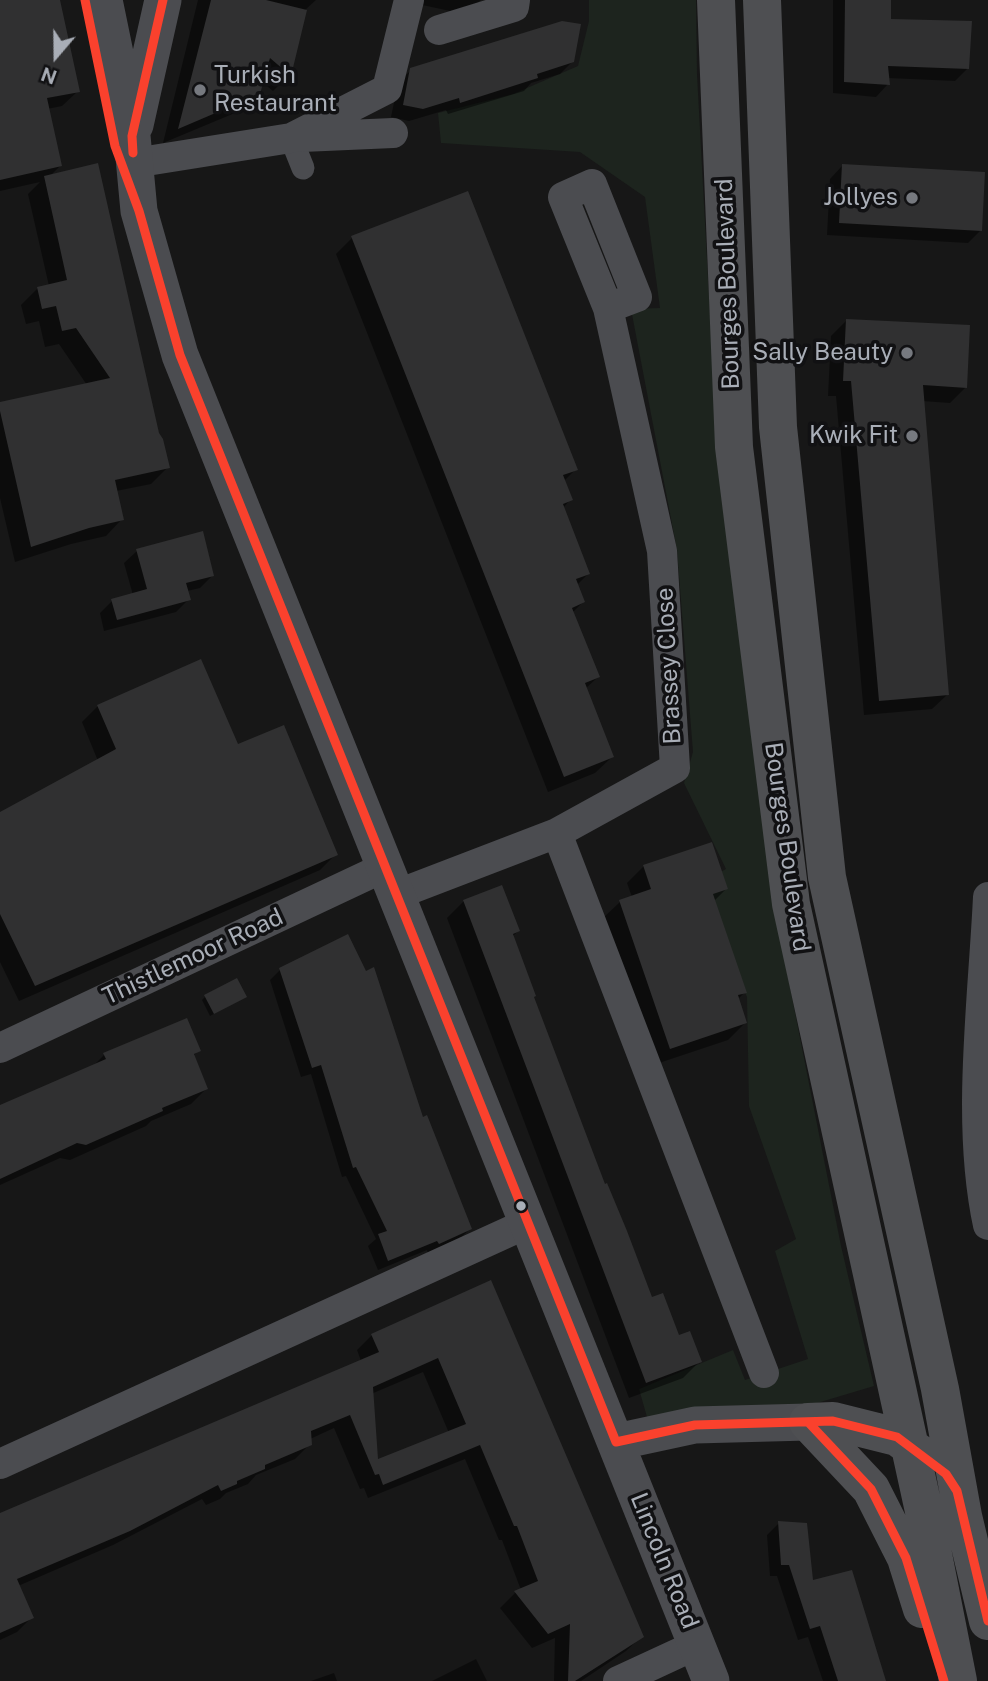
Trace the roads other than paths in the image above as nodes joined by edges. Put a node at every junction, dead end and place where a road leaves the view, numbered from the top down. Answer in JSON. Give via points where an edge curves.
{"nodes":[{"id":1,"x":104,"y":0,"type":"edge"},
{"id":2,"x":163,"y":0,"type":"edge"},
{"id":3,"x":409,"y":0,"type":"edge"},
{"id":4,"x":515,"y":0,"type":"edge"},
{"id":5,"x":716,"y":0,"type":"edge"},
{"id":6,"x":762,"y":0,"type":"edge"},
{"id":7,"x":439,"y":30,"type":"dead end"},
{"id":8,"x":393,"y":133,"type":"dead end"},
{"id":9,"x":291,"y":138,"type":"junction"},
{"id":10,"x":133,"y":150,"type":"junction"},
{"id":11,"x":303,"y":168,"type":"dead end"},
{"id":12,"x":608,"y":308,"type":"dead end"},
{"id":13,"x":557,"y":833,"type":"junction"},
{"id":14,"x":392,"y":880,"type":"junction"},
{"id":15,"x":988,"y":897,"type":"edge"},
{"id":16,"x":0,"y":1048,"type":"edge"},
{"id":17,"x":528,"y":1223,"type":"junction"},
{"id":18,"x":988,"y":1225,"type":"edge"},
{"id":19,"x":764,"y":1373,"type":"dead end"},
{"id":20,"x":808,"y":1422,"type":"junction"},
{"id":21,"x":616,"y":1442,"type":"junction"},
{"id":22,"x":910,"y":1446,"type":"junction"},
{"id":23,"x":0,"y":1464,"type":"edge"},
{"id":24,"x":957,"y":1491,"type":"junction"},
{"id":25,"x":988,"y":1621,"type":"edge"},
{"id":26,"x":698,"y":1644,"type":"junction"},
{"id":27,"x":618,"y":1681,"type":"edge"},
{"id":28,"x":712,"y":1681,"type":"edge"},
{"id":29,"x":944,"y":1681,"type":"edge"},
{"id":30,"x":958,"y":1681,"type":"edge"}],
"edges":[{"from":1,"to":10,"type":"street","name":"Lincoln Road"},
{"from":2,"to":10,"type":"street"},
{"from":3,"to":9,"type":"street","via":[[387,89]]},
{"from":4,"to":7,"type":"street","via":[[514,6]]},
{"from":5,"to":22,"type":"main road","name":"Bourges Boulevard","via":[[734,447],[791,904]]},
{"from":6,"to":24,"type":"main road","name":"Bourges Boulevard","via":[[778,427],[827,877],[940,1389]]},
{"from":8,"to":9,"type":"street"},
{"from":9,"to":10,"type":"street"},
{"from":9,"to":11,"type":"street"},
{"from":10,"to":14,"type":"street","name":"Lincoln Road","via":[[139,211],[180,355]]},
{"from":12,"to":13,"type":"street","name":"Brassey Close","via":[[662,551],[675,768]]},
{"from":13,"to":14,"type":"street","name":"Brassey Close"},
{"from":13,"to":19,"type":"street"},
{"from":14,"to":16,"type":"street","name":"Thistlemoor Road"},
{"from":14,"to":17,"type":"street","name":"Lincoln Road"},
{"from":15,"to":18,"type":"street","via":[[978,1090],[978,1164]]},
{"from":17,"to":21,"type":"street","name":"Lincoln Road"},
{"from":17,"to":23,"type":"street"},
{"from":20,"to":21,"type":"street","via":[[695,1425]]},
{"from":20,"to":22,"type":"main road","via":[[833,1421],[897,1437]]},
{"from":20,"to":29,"type":"main road","via":[[871,1489],[906,1558]]},
{"from":21,"to":26,"type":"street","name":"Lincoln Road"},
{"from":22,"to":24,"type":"main road","via":[[946,1474]]},
{"from":22,"to":30,"type":"main road","name":"Bourges Boulevard"},
{"from":24,"to":25,"type":"main road","name":"Bourges Boulevard"},
{"from":26,"to":27,"type":"street"},
{"from":26,"to":28,"type":"street","name":"Lincoln Road"}]}
